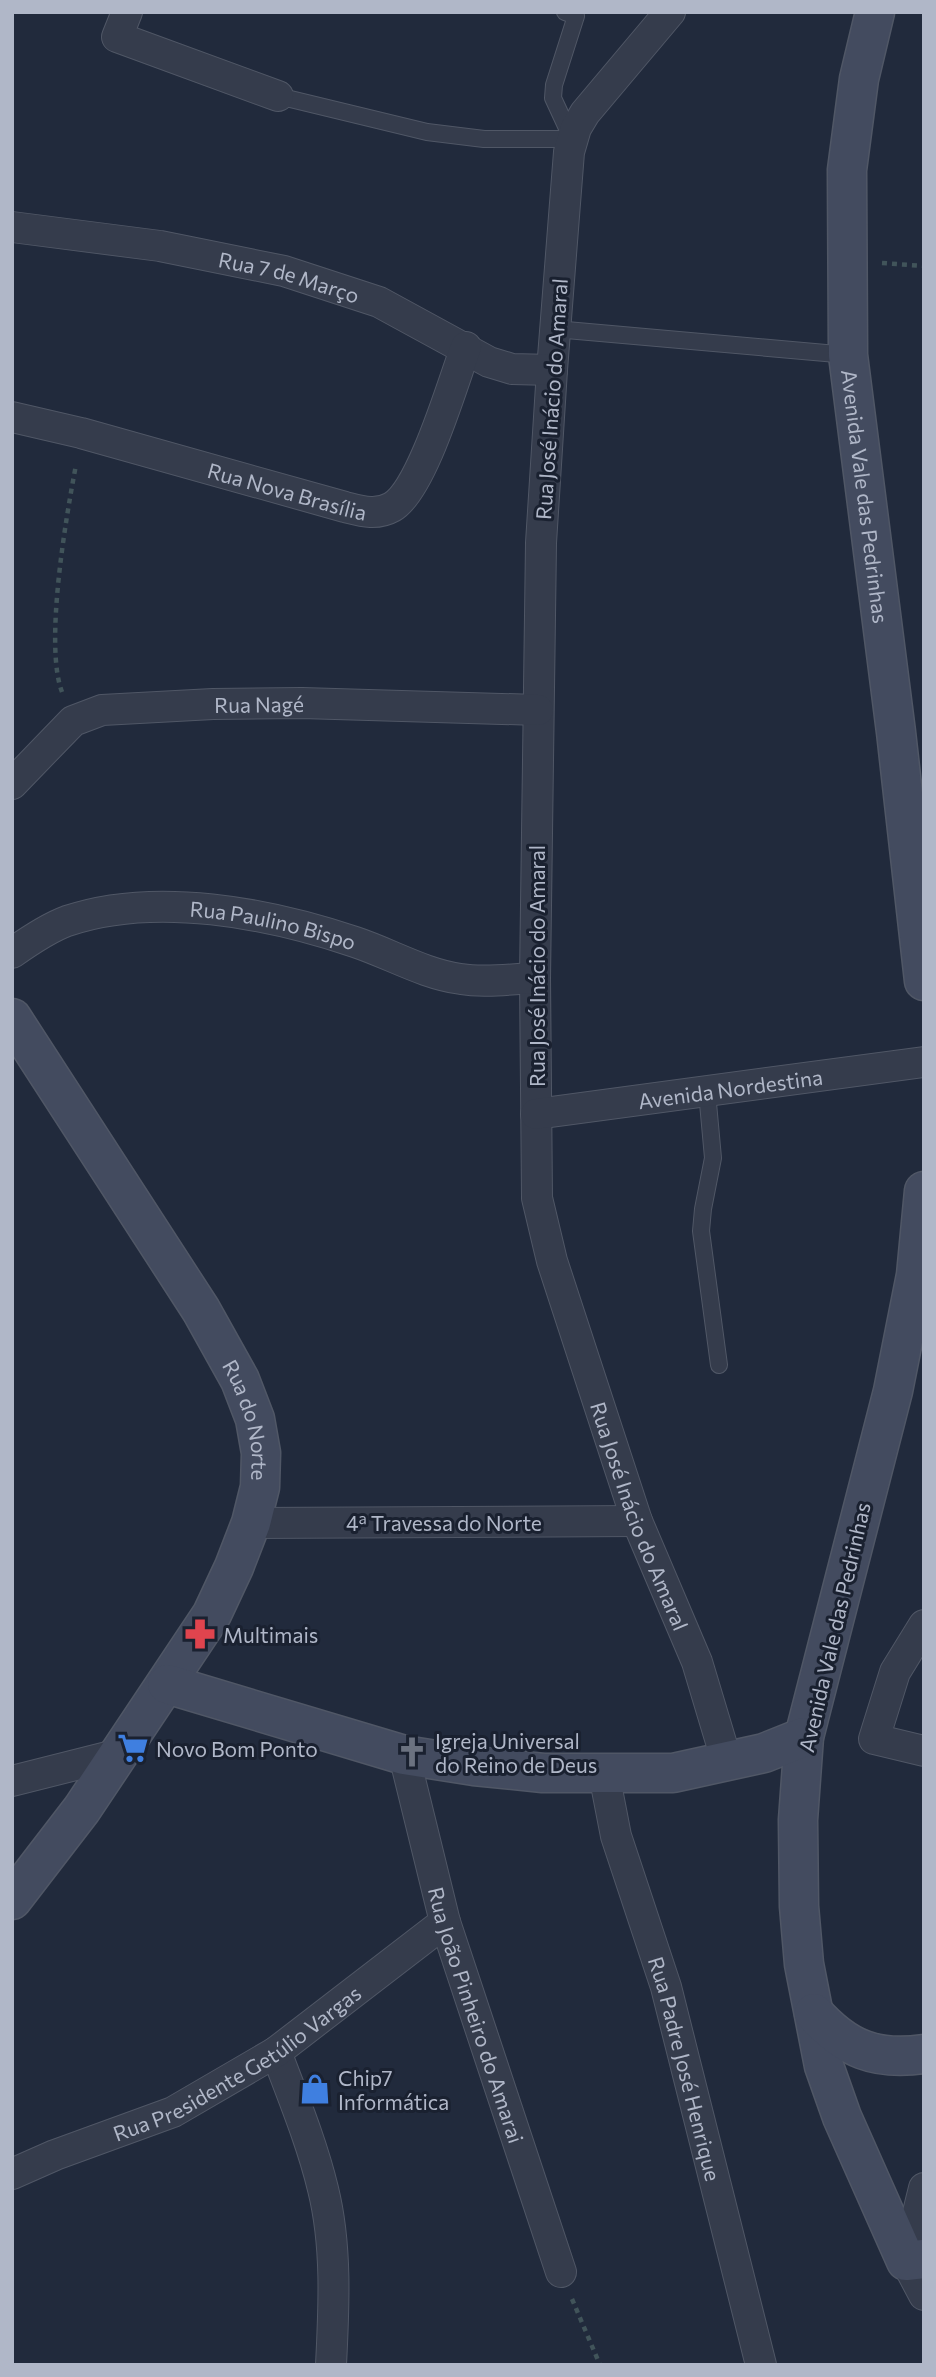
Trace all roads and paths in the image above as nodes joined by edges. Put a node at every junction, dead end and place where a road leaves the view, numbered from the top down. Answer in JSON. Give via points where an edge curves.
{"nodes":[{"id":1,"x":127,"y":12,"type":"edge"},
{"id":2,"x":565,"y":12,"type":"edge"},
{"id":3,"x":670,"y":12,"type":"edge"},
{"id":4,"x":875,"y":12,"type":"edge"},
{"id":5,"x":278,"y":96,"type":"joint"},
{"id":6,"x":572,"y":139,"type":"junction"},
{"id":7,"x":12,"y":227,"type":"edge"},
{"id":8,"x":555,"y":329,"type":"junction"},
{"id":9,"x":466,"y":348,"type":"junction"},
{"id":10,"x":848,"y":355,"type":"junction"},
{"id":11,"x":552,"y":370,"type":"junction"},
{"id":12,"x":12,"y":417,"type":"edge"},
{"id":13,"x":81,"y":433,"type":"junction"},
{"id":14,"x":538,"y":710,"type":"junction"},
{"id":15,"x":73,"y":721,"type":"junction"},
{"id":16,"x":12,"y":784,"type":"edge"},
{"id":17,"x":12,"y":953,"type":"edge"},
{"id":18,"x":535,"y":978,"type":"junction"},
{"id":19,"x":924,"y":981,"type":"edge"},
{"id":20,"x":12,"y":1018,"type":"edge"},
{"id":21,"x":924,"y":1062,"type":"edge"},
{"id":22,"x":707,"y":1092,"type":"junction"},
{"id":23,"x":536,"y":1114,"type":"junction"},
{"id":24,"x":924,"y":1191,"type":"edge"},
{"id":25,"x":719,"y":1365,"type":"dead end"},
{"id":26,"x":637,"y":1521,"type":"junction"},
{"id":27,"x":251,"y":1523,"type":"junction"},
{"id":28,"x":924,"y":1625,"type":"edge"},
{"id":29,"x":167,"y":1684,"type":"junction"},
{"id":30,"x":804,"y":1737,"type":"junction"},
{"id":31,"x":924,"y":1751,"type":"edge"},
{"id":32,"x":119,"y":1754,"type":"junction"},
{"id":33,"x":404,"y":1755,"type":"junction"},
{"id":34,"x":727,"y":1762,"type":"junction"},
{"id":35,"x":604,"y":1774,"type":"junction"},
{"id":36,"x":12,"y":1781,"type":"edge"},
{"id":37,"x":12,"y":1900,"type":"edge"},
{"id":38,"x":445,"y":1922,"type":"junction"},
{"id":39,"x":814,"y":2013,"type":"junction"},
{"id":40,"x":276,"y":2052,"type":"junction"},
{"id":41,"x":924,"y":2054,"type":"edge"},
{"id":42,"x":12,"y":2174,"type":"edge"},
{"id":43,"x":924,"y":2188,"type":"edge"},
{"id":44,"x":915,"y":2260,"type":"edge"},
{"id":45,"x":561,"y":2272,"type":"joint"},
{"id":46,"x":924,"y":2295,"type":"edge"},
{"id":47,"x":331,"y":2365,"type":"edge"},
{"id":48,"x":600,"y":2365,"type":"edge"},
{"id":49,"x":761,"y":2365,"type":"edge"}],
"edges":[{"from":1,"to":5,"type":"street","via":[[117,37]]},
{"from":2,"to":6,"type":"lane","via":[[576,16],[553,98]]},
{"from":3,"to":6,"type":"street","via":[[585,113]]},
{"from":4,"to":10,"type":"street","name":"Avenida Vale das Pedrinhas","via":[[859,79],[847,170]]},
{"from":5,"to":6,"type":"lane","via":[[451,136]]},
{"from":6,"to":8,"type":"street","name":"Rua José Inácio do Amaral"},
{"from":7,"to":9,"type":"street","name":"Rua 7 de Março","via":[[160,246],[284,271],[379,302]]},
{"from":8,"to":10,"type":"lane"},
{"from":8,"to":11,"type":"street","name":"Rua José Inácio do Amaral"},
{"from":9,"to":11,"type":"street","name":"Rua 7 de Março","via":[[512,369]]},
{"from":9,"to":13,"type":"street","name":"Rua Nova Brasília","via":[[434,438],[404,496],[393,507],[374,513]]},
{"from":10,"to":19,"type":"street","name":"Avenida Vale das Pedrinhas"},
{"from":11,"to":14,"type":"street","name":"Rua José Inácio do Amaral","via":[[541,543]]},
{"from":12,"to":13,"type":"street","name":"Rua Nova Brasília"},
{"from":13,"to":15,"type":"path","via":[[69,503],[55,651],[59,685]]},
{"from":14,"to":15,"type":"street","name":"Rua Nagé","via":[[213,704],[102,710]]},
{"from":14,"to":18,"type":"street","name":"Rua José Inácio do Amaral"},
{"from":15,"to":16,"type":"street","name":"Rua Nagé"},
{"from":17,"to":18,"type":"street","name":"Rua Paulino Bispo","via":[[65,921],[104,911],[201,909],[323,933],[431,973],[463,980]]},
{"from":18,"to":23,"type":"street","name":"Rua José Inácio do Amaral"},
{"from":20,"to":27,"type":"street","name":"Rua do Norte","via":[[201,1310],[240,1380],[261,1452],[260,1487]]},
{"from":21,"to":22,"type":"street","name":"Avenida Nordestina"},
{"from":22,"to":23,"type":"street","name":"Avenida Nordestina"},
{"from":22,"to":25,"type":"lane","via":[[713,1158],[701,1231]]},
{"from":23,"to":26,"type":"street","name":"Rua José Inácio do Amaral","via":[[537,1198],[552,1261]]},
{"from":24,"to":30,"type":"street","name":"Avenida Vale das Pedrinhas","via":[[916,1275],[893,1391]]},
{"from":26,"to":27,"type":"street","name":"4ª Travessa do Norte"},
{"from":26,"to":34,"type":"street","name":"Rua José Inácio do Amaral","via":[[697,1662]]},
{"from":27,"to":29,"type":"street","name":"Rua do Norte","via":[[212,1615]]},
{"from":28,"to":31,"type":"street","via":[[895,1672],[874,1739]]},
{"from":29,"to":32,"type":"street","name":"Rua do Norte"},
{"from":29,"to":33,"type":"street"},
{"from":30,"to":34,"type":"street"},
{"from":30,"to":39,"type":"street","name":"Avenida Vale das Pedrinhas","via":[[798,1820],[799,1906]]},
{"from":32,"to":36,"type":"street"},
{"from":32,"to":37,"type":"street","name":"Rua do Norte"},
{"from":33,"to":35,"type":"street","via":[[543,1773]]},
{"from":33,"to":38,"type":"street","name":"Rua João Pinheiro do Amarai"},
{"from":34,"to":35,"type":"street","via":[[673,1773]]},
{"from":35,"to":49,"type":"street","name":"Rua Padre José Henrique","via":[[616,1836],[666,1987]]},
{"from":38,"to":40,"type":"street","name":"Rua Presidente Getúlio Vargas"},
{"from":38,"to":45,"type":"street","name":"Rua João Pinheiro do Amarai"},
{"from":39,"to":41,"type":"street","via":[[838,2037],[866,2052],[899,2057]]},
{"from":39,"to":44,"type":"street","name":"Avenida Vale das Pedrinhas","via":[[824,2066],[842,2117]]},
{"from":40,"to":42,"type":"street","name":"Rua Presidente Getúlio Vargas","via":[[173,2112]]},
{"from":40,"to":47,"type":"street","via":[[323,2189],[332,2254]]},
{"from":43,"to":44,"type":"street"},
{"from":44,"to":46,"type":"street"},
{"from":45,"to":48,"type":"path"}]}
